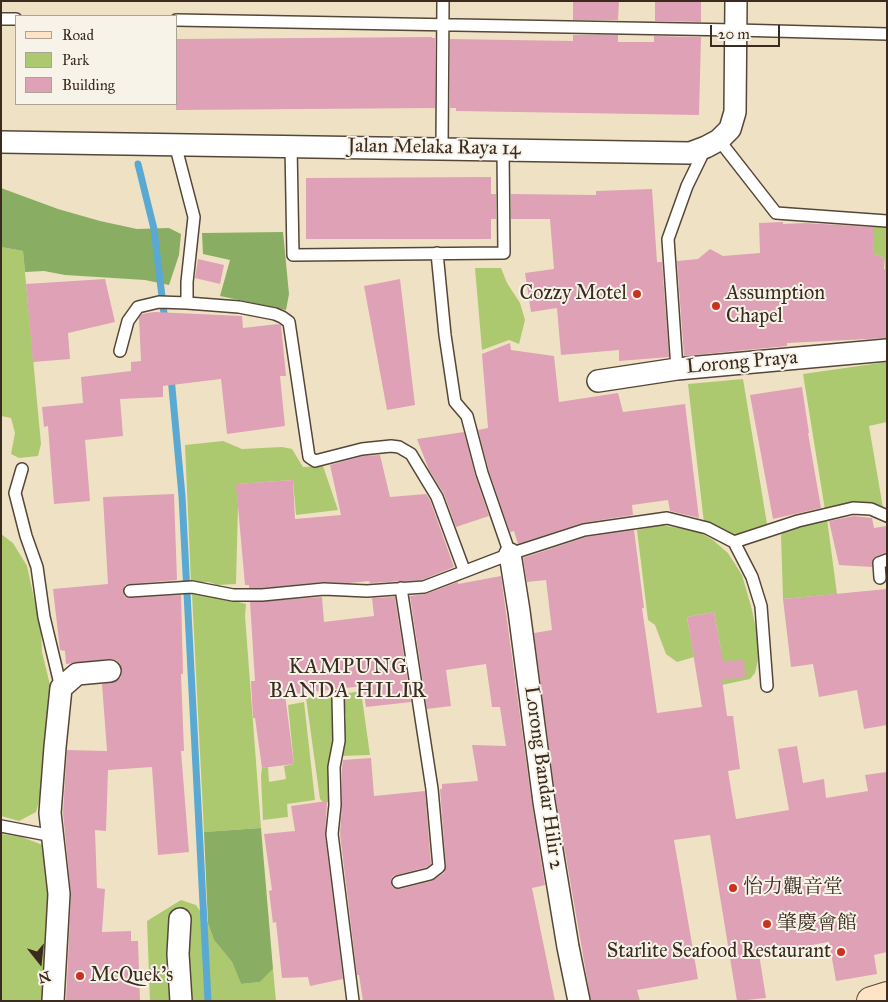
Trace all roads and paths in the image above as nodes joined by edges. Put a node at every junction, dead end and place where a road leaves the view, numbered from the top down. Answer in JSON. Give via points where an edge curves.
{"nodes":[{"id":1,"x":443,"y":1,"type":"edge"},
{"id":2,"x":736,"y":1,"type":"edge"},
{"id":3,"x":1,"y":19,"type":"edge"},
{"id":4,"x":15,"y":19,"type":"edge"},
{"id":5,"x":178,"y":20,"type":"edge"},
{"id":6,"x":442,"y":24,"type":"junction"},
{"id":7,"x":736,"y":30,"type":"junction"},
{"id":8,"x":887,"y":34,"type":"edge"},
{"id":9,"x":1,"y":142,"type":"edge"},
{"id":10,"x":174,"y":144,"type":"junction"},
{"id":11,"x":713,"y":144,"type":"junction"},
{"id":12,"x":291,"y":146,"type":"junction"},
{"id":13,"x":442,"y":148,"type":"junction"},
{"id":14,"x":503,"y":149,"type":"junction"},
{"id":15,"x":887,"y":221,"type":"edge"},
{"id":16,"x":437,"y":254,"type":"junction"},
{"id":17,"x":187,"y":303,"type":"junction"},
{"id":18,"x":120,"y":350,"type":"dead end"},
{"id":19,"x":887,"y":350,"type":"edge"},
{"id":20,"x":677,"y":369,"type":"junction"},
{"id":21,"x":598,"y":380,"type":"dead end"},
{"id":22,"x":22,"y":469,"type":"dead end"},
{"id":23,"x":887,"y":516,"type":"edge"},
{"id":24,"x":734,"y":542,"type":"junction"},
{"id":25,"x":510,"y":554,"type":"junction"},
{"id":26,"x":887,"y":560,"type":"edge"},
{"id":27,"x":464,"y":570,"type":"junction"},
{"id":28,"x":880,"y":578,"type":"dead end"},
{"id":29,"x":401,"y":588,"type":"junction"},
{"id":30,"x":130,"y":591,"type":"dead end"},
{"id":31,"x":110,"y":671,"type":"dead end"},
{"id":32,"x":767,"y":686,"type":"dead end"},
{"id":33,"x":61,"y":688,"type":"junction"},
{"id":34,"x":338,"y":697,"type":"dead end"},
{"id":35,"x":1,"y":826,"type":"edge"},
{"id":36,"x":53,"y":836,"type":"junction"},
{"id":37,"x":398,"y":882,"type":"dead end"},
{"id":38,"x":180,"y":919,"type":"dead end"},
{"id":39,"x":53,"y":1001,"type":"edge"},
{"id":40,"x":181,"y":1001,"type":"edge"},
{"id":41,"x":353,"y":1001,"type":"edge"},
{"id":42,"x":579,"y":1001,"type":"edge"}],
"edges":[{"from":1,"to":6,"type":"lane"},
{"from":2,"to":7,"type":"street"},
{"from":3,"to":4,"type":"lane"},
{"from":5,"to":6,"type":"lane"},
{"from":6,"to":7,"type":"lane"},
{"from":6,"to":13,"type":"lane"},
{"from":7,"to":8,"type":"lane"},
{"from":7,"to":11,"type":"street","via":[[735,112],[730,129]]},
{"from":9,"to":10,"type":"street","name":"Jalan Melaka Raya 14"},
{"from":10,"to":12,"type":"street","name":"Jalan Melaka Raya 14"},
{"from":10,"to":17,"type":"lane","via":[[194,216]]},
{"from":11,"to":14,"type":"street","name":"Jalan Melaka Raya 14","via":[[690,153]]},
{"from":11,"to":15,"type":"lane","via":[[776,213]]},
{"from":11,"to":20,"type":"lane","via":[[687,186],[668,239]]},
{"from":12,"to":13,"type":"street","name":"Jalan Melaka Raya 14"},
{"from":12,"to":16,"type":"lane","via":[[293,254]]},
{"from":13,"to":14,"type":"street","name":"Jalan Melaka Raya 14"},
{"from":14,"to":16,"type":"lane","via":[[504,253]]},
{"from":16,"to":25,"type":"lane","via":[[456,402],[470,422],[482,473]]},
{"from":17,"to":18,"type":"lane","via":[[138,307],[128,321]]},
{"from":17,"to":27,"type":"lane","via":[[266,312],[289,322],[309,457],[315,461],[362,449],[391,446],[399,446],[411,454],[437,496]]},
{"from":19,"to":20,"type":"street","name":"Lorong Praya"},
{"from":20,"to":21,"type":"street","name":"Lorong Praya"},
{"from":22,"to":33,"type":"lane","via":[[15,493],[37,568],[44,617]]},
{"from":23,"to":24,"type":"lane","via":[[871,509],[854,508],[798,521]]},
{"from":24,"to":25,"type":"lane","via":[[707,528],[667,518],[584,530]]},
{"from":24,"to":32,"type":"lane","via":[[752,577],[761,606]]},
{"from":25,"to":27,"type":"lane"},
{"from":25,"to":42,"type":"street","name":"Lorong Bandar Hilir 2","via":[[546,812]]},
{"from":26,"to":28,"type":"lane","via":[[878,563]]},
{"from":27,"to":29,"type":"lane","via":[[424,587]]},
{"from":29,"to":30,"type":"lane","via":[[367,591],[324,589],[262,595],[233,595],[192,587]]},
{"from":29,"to":37,"type":"lane","via":[[432,789],[439,867],[430,874]]},
{"from":31,"to":33,"type":"street","via":[[77,674]]},
{"from":33,"to":36,"type":"street","via":[[50,813]]},
{"from":34,"to":41,"type":"lane","via":[[339,741],[334,767],[332,834]]},
{"from":35,"to":36,"type":"lane"},
{"from":36,"to":39,"type":"street","via":[[58,894]]},
{"from":38,"to":40,"type":"street"}]}
